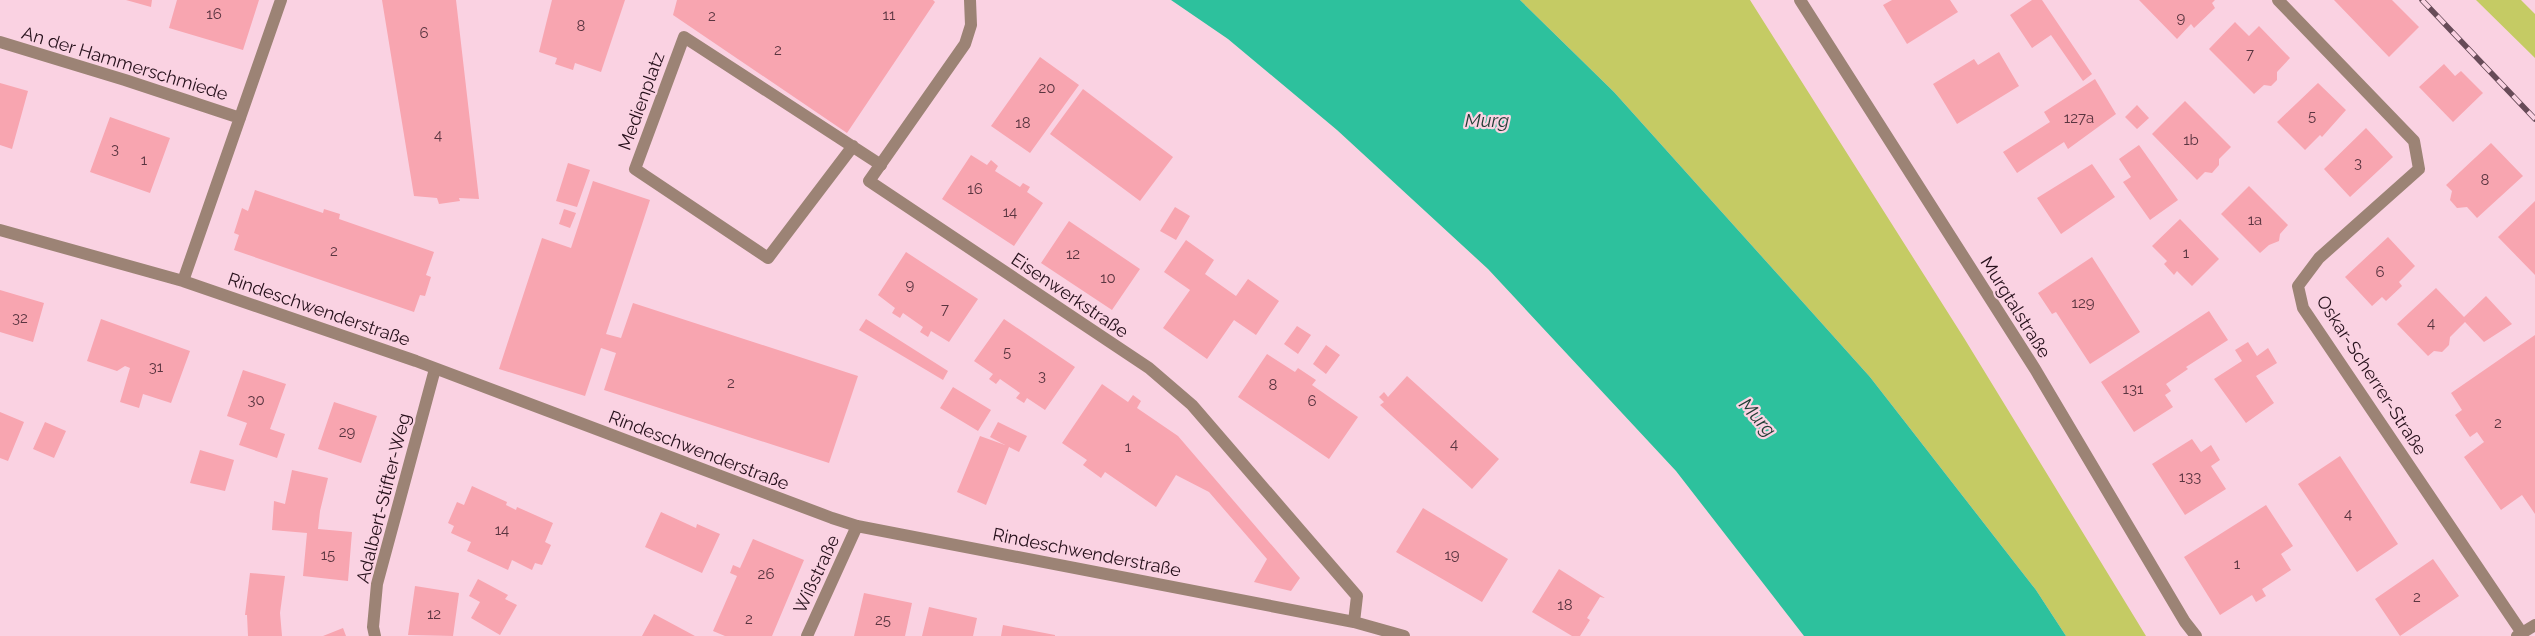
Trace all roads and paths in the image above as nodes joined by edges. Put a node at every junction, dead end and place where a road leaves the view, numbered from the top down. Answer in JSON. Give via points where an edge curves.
{"nodes":[{"id":1,"x":281,"y":0,"type":"edge"},
{"id":2,"x":970,"y":0,"type":"edge"},
{"id":3,"x":1800,"y":0,"type":"edge"},
{"id":4,"x":2278,"y":0,"type":"edge"},
{"id":5,"x":0,"y":42,"type":"edge"},
{"id":6,"x":240,"y":118,"type":"junction"},
{"id":7,"x":853,"y":146,"type":"junction"},
{"id":8,"x":881,"y":165,"type":"junction"},
{"id":9,"x":0,"y":230,"type":"edge"},
{"id":10,"x":183,"y":281,"type":"junction"},
{"id":11,"x":434,"y":369,"type":"junction"},
{"id":12,"x":858,"y":526,"type":"junction"},
{"id":13,"x":1354,"y":622,"type":"junction"},
{"id":14,"x":2535,"y":625,"type":"edge"},
{"id":15,"x":2520,"y":635,"type":"edge"},
{"id":16,"x":375,"y":636,"type":"edge"},
{"id":17,"x":807,"y":636,"type":"edge"},
{"id":18,"x":1404,"y":636,"type":"edge"},
{"id":19,"x":2196,"y":636,"type":"edge"}],
"edges":[{"from":1,"to":6,"type":"street","name":"An der Hammerschmiede"},
{"from":2,"to":8,"type":"street","name":"Eisenwerkstraße","via":[[971,25],[965,44]]},
{"from":3,"to":19,"type":"street","name":"Murgtalstraße","via":[[2035,369]]},
{"from":4,"to":15,"type":"street","name":"Oskar-Scherrer-Straße","via":[[2414,141],[2419,168],[2319,258],[2298,286],[2303,308]]},
{"from":5,"to":6,"type":"street","name":"An der Hammerschmiede"},
{"from":6,"to":10,"type":"street","name":"An der Hammerschmiede"},
{"from":7,"to":7,"type":"street","name":"Medienplatz","via":[[684,37],[635,169],[768,258]]},
{"from":7,"to":8,"type":"street","name":"Medienplatz"},
{"from":8,"to":13,"type":"street","name":"Eisenwerkstraße","via":[[869,181],[1149,368],[1192,405],[1357,596]]},
{"from":9,"to":10,"type":"street","name":"Rindeschwenderstraße"},
{"from":10,"to":11,"type":"street","name":"Rindeschwenderstraße"},
{"from":11,"to":12,"type":"street","name":"Rindeschwenderstraße"},
{"from":11,"to":16,"type":"street","name":"Adalbert-Stifter-Weg","via":[[377,584]]},
{"from":12,"to":13,"type":"street","name":"Rindeschwenderstraße"},
{"from":12,"to":17,"type":"street","name":"Wißstraße"},
{"from":13,"to":18,"type":"street","name":"Rindeschwenderstraße"},
{"from":14,"to":15,"type":"street"}]}
